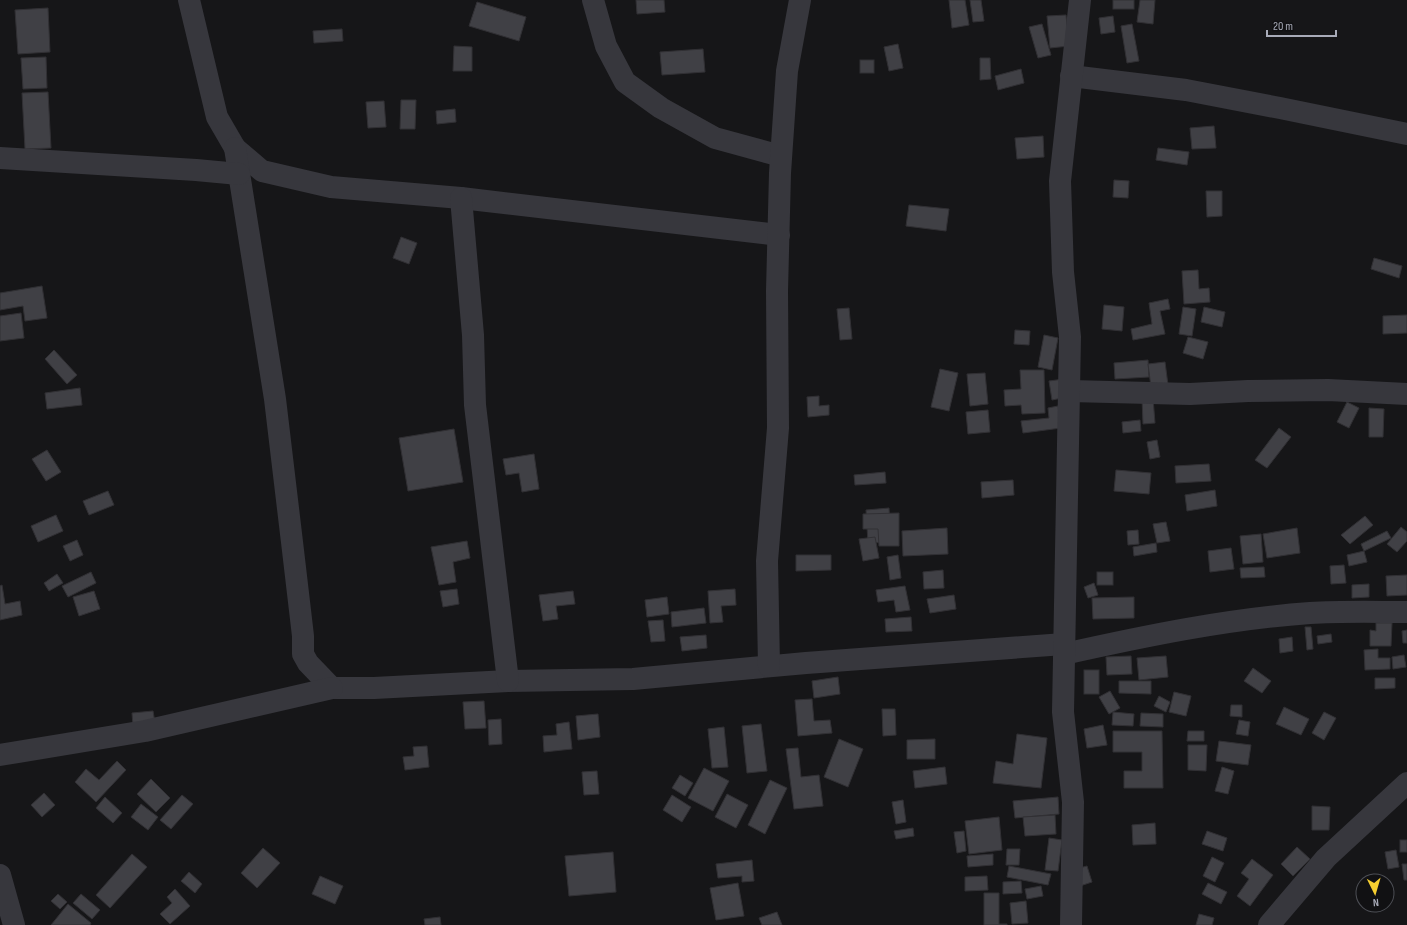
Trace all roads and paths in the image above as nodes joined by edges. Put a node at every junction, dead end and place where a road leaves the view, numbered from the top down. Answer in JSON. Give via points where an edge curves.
{"nodes":[{"id":1,"x":189,"y":0,"type":"edge"},
{"id":2,"x":593,"y":0,"type":"edge"},
{"id":3,"x":800,"y":0,"type":"edge"},
{"id":4,"x":1080,"y":0,"type":"edge"},
{"id":5,"x":1071,"y":76,"type":"junction"},
{"id":6,"x":1407,"y":134,"type":"edge"},
{"id":7,"x":235,"y":148,"type":"junction"},
{"id":8,"x":781,"y":156,"type":"junction"},
{"id":9,"x":0,"y":158,"type":"edge"},
{"id":10,"x":239,"y":174,"type":"junction"},
{"id":11,"x":462,"y":198,"type":"junction"},
{"id":12,"x":779,"y":235,"type":"junction"},
{"id":13,"x":1070,"y":391,"type":"junction"},
{"id":14,"x":1407,"y":394,"type":"edge"},
{"id":15,"x":1407,"y":612,"type":"edge"},
{"id":16,"x":1064,"y":649,"type":"junction"},
{"id":17,"x":769,"y":666,"type":"junction"},
{"id":18,"x":508,"y":681,"type":"junction"},
{"id":19,"x":332,"y":688,"type":"junction"},
{"id":20,"x":0,"y":755,"type":"edge"},
{"id":21,"x":1407,"y":783,"type":"edge"},
{"id":22,"x":0,"y":875,"type":"edge"},
{"id":23,"x":14,"y":925,"type":"edge"},
{"id":24,"x":1071,"y":925,"type":"edge"},
{"id":25,"x":1269,"y":925,"type":"edge"}],
"edges":[{"from":1,"to":7,"type":"street","via":[[217,118]]},
{"from":2,"to":8,"type":"street","via":[[606,46],[625,82],[661,108],[715,138]]},
{"from":3,"to":8,"type":"street","via":[[787,71]]},
{"from":4,"to":5,"type":"street"},
{"from":5,"to":6,"type":"street","via":[[1186,90]]},
{"from":5,"to":13,"type":"street","via":[[1060,181],[1063,272],[1070,337]]},
{"from":7,"to":10,"type":"street"},
{"from":7,"to":11,"type":"street","via":[[262,171],[331,187]]},
{"from":8,"to":12,"type":"street"},
{"from":9,"to":10,"type":"street"},
{"from":10,"to":19,"type":"street","via":[[275,399],[304,654],[308,663]]},
{"from":11,"to":12,"type":"street"},
{"from":11,"to":18,"type":"street","via":[[473,335],[475,405]]},
{"from":12,"to":17,"type":"street","via":[[778,428],[767,561]]},
{"from":13,"to":14,"type":"street","via":[[1190,394],[1328,390]]},
{"from":13,"to":16,"type":"street"},
{"from":15,"to":16,"type":"street","via":[[1310,614],[1220,623]]},
{"from":16,"to":17,"type":"street"},
{"from":16,"to":24,"type":"street","via":[[1063,712],[1073,802]]},
{"from":17,"to":18,"type":"street","via":[[633,679]]},
{"from":18,"to":19,"type":"street"},
{"from":19,"to":20,"type":"street","via":[[145,731]]},
{"from":21,"to":25,"type":"street","via":[[1326,858]]},
{"from":22,"to":23,"type":"street"}]}
